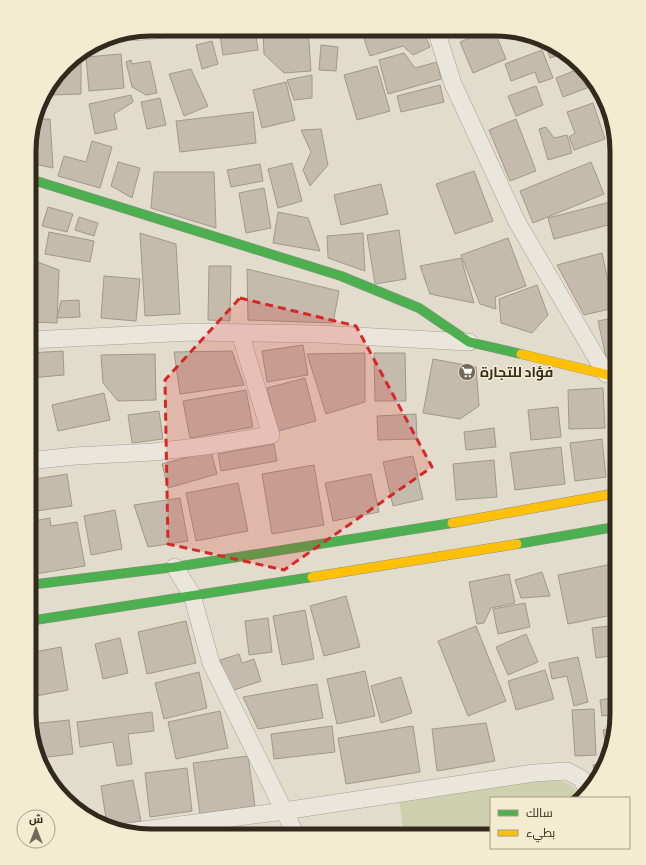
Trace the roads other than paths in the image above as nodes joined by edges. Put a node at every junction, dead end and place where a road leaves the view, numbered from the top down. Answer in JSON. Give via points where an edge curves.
{"nodes":[{"id":1,"x":438,"y":36,"type":"edge"},
{"id":2,"x":36,"y":181,"type":"edge"},
{"id":3,"x":240,"y":333,"type":"junction"},
{"id":4,"x":36,"y":340,"type":"edge"},
{"id":5,"x":469,"y":342,"type":"junction"},
{"id":6,"x":610,"y":374,"type":"edge"},
{"id":7,"x":610,"y":376,"type":"edge"},
{"id":8,"x":36,"y":460,"type":"edge"},
{"id":9,"x":610,"y":495,"type":"edge"},
{"id":10,"x":610,"y":528,"type":"edge"},
{"id":11,"x":175,"y":567,"type":"junction"},
{"id":12,"x":36,"y":584,"type":"edge"},
{"id":13,"x":192,"y":595,"type":"junction"},
{"id":14,"x":36,"y":620,"type":"edge"},
{"id":15,"x":585,"y":786,"type":"edge"},
{"id":16,"x":284,"y":811,"type":"junction"},
{"id":17,"x":151,"y":829,"type":"edge"},
{"id":18,"x":293,"y":829,"type":"edge"}],
"edges":[{"from":1,"to":6,"type":"street","via":[[453,84],[517,222]]},
{"from":2,"to":5,"type":"main road","via":[[341,276],[419,308]]},
{"from":3,"to":4,"type":"street","via":[[192,332]]},
{"from":3,"to":5,"type":"street","via":[[319,334]]},
{"from":3,"to":8,"type":"street","via":[[271,435],[161,451]]},
{"from":5,"to":7,"type":"main road"},
{"from":9,"to":11,"type":"main road","via":[[468,525]]},
{"from":10,"to":13,"type":"main road","via":[[470,548]]},
{"from":11,"to":12,"type":"main road"},
{"from":11,"to":13,"type":"street"},
{"from":13,"to":14,"type":"main road"},
{"from":13,"to":16,"type":"street","via":[[211,663]]},
{"from":15,"to":16,"type":"street","via":[[582,779],[567,771],[534,773]]},
{"from":16,"to":17,"type":"street"},
{"from":16,"to":18,"type":"street"}]}
